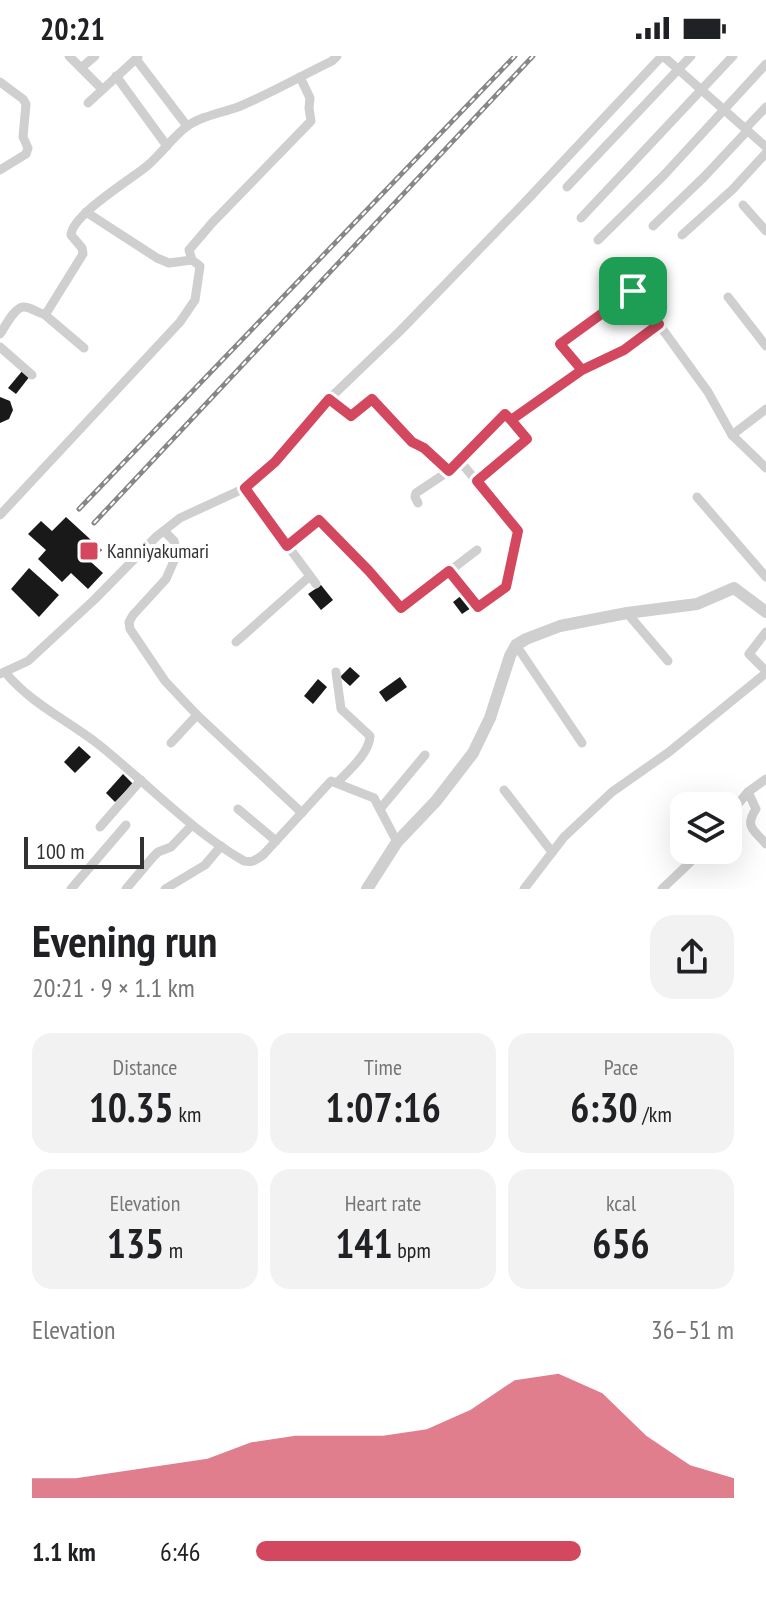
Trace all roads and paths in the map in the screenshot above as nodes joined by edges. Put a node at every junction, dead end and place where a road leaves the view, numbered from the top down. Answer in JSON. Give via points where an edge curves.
{"nodes":[{"id":1,"x":69,"y":56,"type":"edge"},
{"id":2,"x":95,"y":56,"type":"edge"},
{"id":3,"x":337,"y":56,"type":"edge"},
{"id":4,"x":663,"y":56,"type":"edge"},
{"id":5,"x":691,"y":56,"type":"edge"},
{"id":6,"x":733,"y":56,"type":"edge"},
{"id":7,"x":137,"y":58,"type":"edge"},
{"id":8,"x":766,"y":64,"type":"edge"},
{"id":9,"x":81,"y":68,"type":"junction"},
{"id":10,"x":679,"y":69,"type":"junction"},
{"id":11,"x":116,"y":76,"type":"junction"},
{"id":12,"x":300,"y":77,"type":"junction"},
{"id":13,"x":0,"y":82,"type":"edge"},
{"id":14,"x":102,"y":89,"type":"junction"},
{"id":15,"x":702,"y":89,"type":"junction"},
{"id":16,"x":88,"y":103,"type":"dead end"},
{"id":17,"x":766,"y":107,"type":"edge"},
{"id":18,"x":724,"y":109,"type":"junction"},
{"id":19,"x":187,"y":126,"type":"junction"},
{"id":20,"x":747,"y":129,"type":"junction"},
{"id":21,"x":167,"y":146,"type":"junction"},
{"id":22,"x":766,"y":147,"type":"edge"},
{"id":23,"x":766,"y":153,"type":"edge"},
{"id":24,"x":0,"y":170,"type":"edge"},
{"id":25,"x":567,"y":187,"type":"dead end"},
{"id":26,"x":743,"y":205,"type":"dead end"},
{"id":27,"x":86,"y":212,"type":"junction"},
{"id":28,"x":581,"y":218,"type":"dead end"},
{"id":29,"x":653,"y":226,"type":"dead end"},
{"id":30,"x":766,"y":231,"type":"edge"},
{"id":31,"x":682,"y":235,"type":"dead end"},
{"id":32,"x":598,"y":240,"type":"dead end"},
{"id":33,"x":192,"y":260,"type":"junction"},
{"id":34,"x":728,"y":297,"type":"dead end"},
{"id":35,"x":44,"y":314,"type":"junction"},
{"id":36,"x":659,"y":324,"type":"junction"},
{"id":37,"x":0,"y":334,"type":"edge"},
{"id":38,"x":766,"y":346,"type":"edge"},
{"id":39,"x":0,"y":347,"type":"edge"},
{"id":40,"x":84,"y":348,"type":"dead end"},
{"id":41,"x":582,"y":370,"type":"junction"},
{"id":42,"x":32,"y":375,"type":"dead end"},
{"id":43,"x":329,"y":399,"type":"junction"},
{"id":44,"x":766,"y":409,"type":"edge"},
{"id":45,"x":511,"y":420,"type":"junction"},
{"id":46,"x":732,"y":435,"type":"junction"},
{"id":47,"x":459,"y":460,"type":"junction"},
{"id":48,"x":766,"y":468,"type":"edge"},
{"id":49,"x":449,"y":471,"type":"junction"},
{"id":50,"x":477,"y":481,"type":"junction"},
{"id":51,"x":245,"y":488,"type":"junction"},
{"id":52,"x":697,"y":497,"type":"dead end"},
{"id":53,"x":418,"y":503,"type":"dead end"},
{"id":54,"x":0,"y":515,"type":"edge"},
{"id":55,"x":164,"y":531,"type":"junction"},
{"id":56,"x":287,"y":546,"type":"junction"},
{"id":57,"x":477,"y":550,"type":"dead end"},
{"id":58,"x":449,"y":571,"type":"junction"},
{"id":59,"x":766,"y":577,"type":"edge"},
{"id":60,"x":766,"y":612,"type":"edge"},
{"id":61,"x":627,"y":613,"type":"junction"},
{"id":62,"x":766,"y":632,"type":"edge"},
{"id":63,"x":236,"y":642,"type":"dead end"},
{"id":64,"x":516,"y":645,"type":"junction"},
{"id":65,"x":668,"y":661,"type":"dead end"},
{"id":66,"x":336,"y":672,"type":"dead end"},
{"id":67,"x":766,"y":672,"type":"edge"},
{"id":68,"x":2,"y":673,"type":"edge"},
{"id":69,"x":197,"y":715,"type":"junction"},
{"id":70,"x":171,"y":743,"type":"dead end"},
{"id":71,"x":582,"y":743,"type":"dead end"},
{"id":72,"x":425,"y":755,"type":"dead end"},
{"id":73,"x":766,"y":779,"type":"edge"},
{"id":74,"x":141,"y":780,"type":"junction"},
{"id":75,"x":337,"y":783,"type":"junction"},
{"id":76,"x":504,"y":790,"type":"dead end"},
{"id":77,"x":748,"y":792,"type":"junction"},
{"id":78,"x":742,"y":799,"type":"edge"},
{"id":79,"x":238,"y":809,"type":"dead end"},
{"id":80,"x":380,"y":809,"type":"junction"},
{"id":81,"x":302,"y":813,"type":"junction"},
{"id":82,"x":126,"y":825,"type":"dead end"},
{"id":83,"x":192,"y":825,"type":"junction"},
{"id":84,"x":100,"y":827,"type":"dead end"},
{"id":85,"x":276,"y":841,"type":"junction"},
{"id":86,"x":397,"y":842,"type":"junction"},
{"id":87,"x":766,"y":844,"type":"edge"},
{"id":88,"x":221,"y":846,"type":"junction"},
{"id":89,"x":552,"y":852,"type":"junction"},
{"id":90,"x":688,"y":864,"type":"edge"},
{"id":91,"x":71,"y":889,"type":"edge"},
{"id":92,"x":126,"y":889,"type":"edge"},
{"id":93,"x":165,"y":889,"type":"edge"},
{"id":94,"x":367,"y":889,"type":"edge"},
{"id":95,"x":524,"y":889,"type":"edge"},
{"id":96,"x":662,"y":889,"type":"edge"}],
"edges":[{"from":1,"to":9,"type":"street"},
{"from":2,"to":9,"type":"street"},
{"from":3,"to":12,"type":"street"},
{"from":4,"to":10,"type":"street"},
{"from":4,"to":43,"type":"street"},
{"from":5,"to":10,"type":"street"},
{"from":6,"to":15,"type":"street"},
{"from":7,"to":11,"type":"street"},
{"from":7,"to":19,"type":"street"},
{"from":8,"to":18,"type":"street"},
{"from":9,"to":14,"type":"street"},
{"from":10,"to":15,"type":"street"},
{"from":10,"to":25,"type":"street"},
{"from":11,"to":14,"type":"street"},
{"from":11,"to":21,"type":"street"},
{"from":12,"to":19,"type":"street"},
{"from":12,"to":33,"type":"street","via":[[310,98],[311,121],[189,250]]},
{"from":13,"to":24,"type":"street","via":[[26,104],[23,137],[28,148]]},
{"from":14,"to":16,"type":"street"},
{"from":15,"to":18,"type":"street"},
{"from":15,"to":28,"type":"street"},
{"from":17,"to":20,"type":"street"},
{"from":18,"to":20,"type":"street"},
{"from":18,"to":32,"type":"street"},
{"from":19,"to":21,"type":"street"},
{"from":20,"to":22,"type":"street"},
{"from":20,"to":29,"type":"street"},
{"from":21,"to":27,"type":"street"},
{"from":23,"to":31,"type":"street"},
{"from":26,"to":30,"type":"street"},
{"from":27,"to":33,"type":"street","via":[[157,258],[169,263]]},
{"from":27,"to":35,"type":"street","via":[[71,227],[82,248],[80,261]]},
{"from":33,"to":54,"type":"street","via":[[200,266],[195,300],[180,322]]},
{"from":34,"to":38,"type":"street"},
{"from":35,"to":37,"type":"street","via":[[22,307]]},
{"from":35,"to":40,"type":"street"},
{"from":36,"to":41,"type":"street","via":[[624,350]]},
{"from":36,"to":41,"type":"street","via":[[633,291],[560,344]]},
{"from":36,"to":46,"type":"street"},
{"from":39,"to":42,"type":"street"},
{"from":41,"to":45,"type":"street"},
{"from":43,"to":49,"type":"street","via":[[351,416],[372,399],[412,442]]},
{"from":43,"to":51,"type":"street"},
{"from":44,"to":46,"type":"street"},
{"from":45,"to":47,"type":"street","via":[[505,414]]},
{"from":45,"to":50,"type":"street","via":[[527,439]]},
{"from":46,"to":48,"type":"street"},
{"from":47,"to":49,"type":"street"},
{"from":47,"to":50,"type":"street"},
{"from":49,"to":53,"type":"street","via":[[414,495]]},
{"from":50,"to":58,"type":"street","via":[[518,531],[506,587],[478,607]]},
{"from":51,"to":55,"type":"street"},
{"from":51,"to":56,"type":"street"},
{"from":52,"to":59,"type":"street"},
{"from":55,"to":68,"type":"street","via":[[28,661]]},
{"from":55,"to":69,"type":"street","via":[[177,554],[166,579],[133,615],[130,629],[165,681]]},
{"from":56,"to":58,"type":"street","via":[[319,520],[401,608]]},
{"from":56,"to":63,"type":"street","via":[[313,580]]},
{"from":57,"to":58,"type":"street"},
{"from":60,"to":61,"type":"street","via":[[734,588],[697,604]]},
{"from":61,"to":64,"type":"street","via":[[560,626]]},
{"from":61,"to":65,"type":"street"},
{"from":62,"to":67,"type":"street","via":[[749,654]]},
{"from":64,"to":71,"type":"street"},
{"from":64,"to":86,"type":"street","via":[[473,753]]},
{"from":66,"to":75,"type":"street","via":[[341,709],[370,736],[366,750]]},
{"from":67,"to":89,"type":"street","via":[[612,792]]},
{"from":68,"to":74,"type":"street"},
{"from":69,"to":70,"type":"street"},
{"from":69,"to":81,"type":"street"},
{"from":72,"to":80,"type":"street"},
{"from":73,"to":77,"type":"street"},
{"from":74,"to":83,"type":"street"},
{"from":74,"to":84,"type":"street"},
{"from":75,"to":80,"type":"street","via":[[374,798]]},
{"from":75,"to":81,"type":"street","via":[[331,781]]},
{"from":76,"to":89,"type":"street"},
{"from":77,"to":78,"type":"street"},
{"from":77,"to":87,"type":"street","via":[[756,809],[750,824]]},
{"from":79,"to":85,"type":"street"},
{"from":80,"to":86,"type":"street"},
{"from":81,"to":85,"type":"street"},
{"from":82,"to":91,"type":"street"},
{"from":83,"to":88,"type":"street"},
{"from":83,"to":92,"type":"street","via":[[171,847],[158,852]]},
{"from":85,"to":88,"type":"street","via":[[249,863]]},
{"from":86,"to":94,"type":"street"},
{"from":88,"to":93,"type":"street","via":[[205,865]]},
{"from":89,"to":95,"type":"street"},
{"from":90,"to":96,"type":"street"}]}
